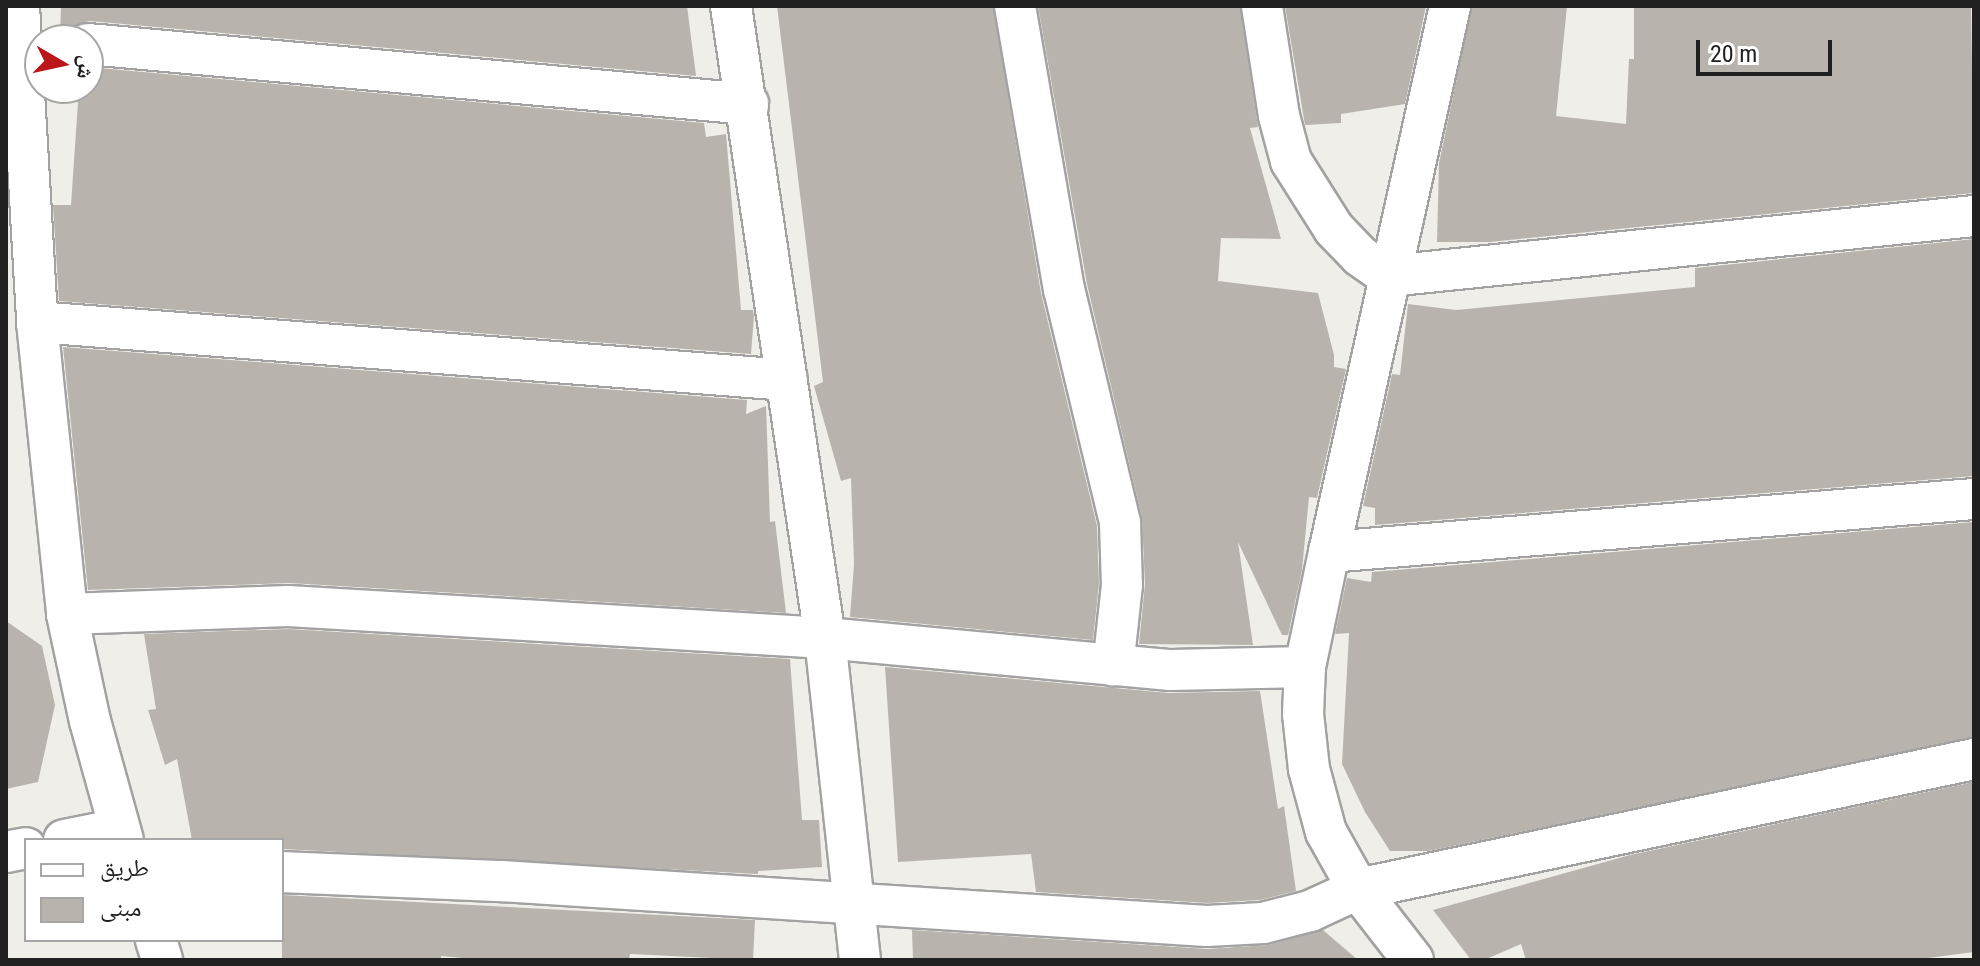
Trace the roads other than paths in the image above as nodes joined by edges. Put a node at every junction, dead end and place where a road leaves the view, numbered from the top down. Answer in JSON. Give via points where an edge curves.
{"nodes":[{"id":1,"x":731,"y":6,"type":"edge"},
{"id":2,"x":1015,"y":6,"type":"edge"},
{"id":3,"x":1262,"y":6,"type":"edge"},
{"id":4,"x":1450,"y":6,"type":"edge"},
{"id":5,"x":104,"y":45,"type":"edge"},
{"id":6,"x":27,"y":104,"type":"edge"},
{"id":7,"x":748,"y":104,"type":"junction"},
{"id":8,"x":1974,"y":216,"type":"edge"},
{"id":9,"x":1389,"y":276,"type":"junction"},
{"id":10,"x":37,"y":322,"type":"junction"},
{"id":11,"x":787,"y":380,"type":"junction"},
{"id":12,"x":1974,"y":499,"type":"edge"},
{"id":13,"x":1329,"y":552,"type":"junction"},
{"id":14,"x":67,"y":614,"type":"junction"},
{"id":15,"x":825,"y":638,"type":"junction"},
{"id":16,"x":1113,"y":666,"type":"junction"},
{"id":17,"x":1305,"y":667,"type":"junction"},
{"id":18,"x":1974,"y":759,"type":"edge"},
{"id":19,"x":121,"y":834,"type":"edge"},
{"id":20,"x":83,"y":838,"type":"edge"},
{"id":21,"x":284,"y":872,"type":"edge"},
{"id":22,"x":1358,"y":889,"type":"junction"},
{"id":23,"x":851,"y":903,"type":"junction"},
{"id":24,"x":860,"y":960,"type":"edge"},
{"id":25,"x":1413,"y":960,"type":"edge"}],
"edges":[{"from":1,"to":7,"type":"street"},
{"from":2,"to":16,"type":"street","via":[[1064,289],[1120,523],[1122,585]]},
{"from":3,"to":9,"type":"street","via":[[1291,161],[1334,229]]},
{"from":4,"to":9,"type":"street"},
{"from":5,"to":7,"type":"street"},
{"from":6,"to":10,"type":"street"},
{"from":7,"to":11,"type":"street"},
{"from":8,"to":9,"type":"street"},
{"from":9,"to":13,"type":"street"},
{"from":10,"to":11,"type":"street"},
{"from":10,"to":14,"type":"street"},
{"from":11,"to":15,"type":"street"},
{"from":12,"to":13,"type":"street"},
{"from":13,"to":17,"type":"street"},
{"from":14,"to":15,"type":"street","via":[[288,606]]},
{"from":14,"to":19,"type":"street"},
{"from":15,"to":16,"type":"street"},
{"from":15,"to":23,"type":"street"},
{"from":16,"to":17,"type":"street"},
{"from":17,"to":22,"type":"street","via":[[1309,769],[1326,832]]},
{"from":18,"to":22,"type":"street"},
{"from":19,"to":20,"type":"street"},
{"from":21,"to":23,"type":"street"},
{"from":22,"to":23,"type":"street","via":[[1310,911],[1263,923],[1207,926]]},
{"from":22,"to":25,"type":"street"},
{"from":23,"to":24,"type":"street"}]}
